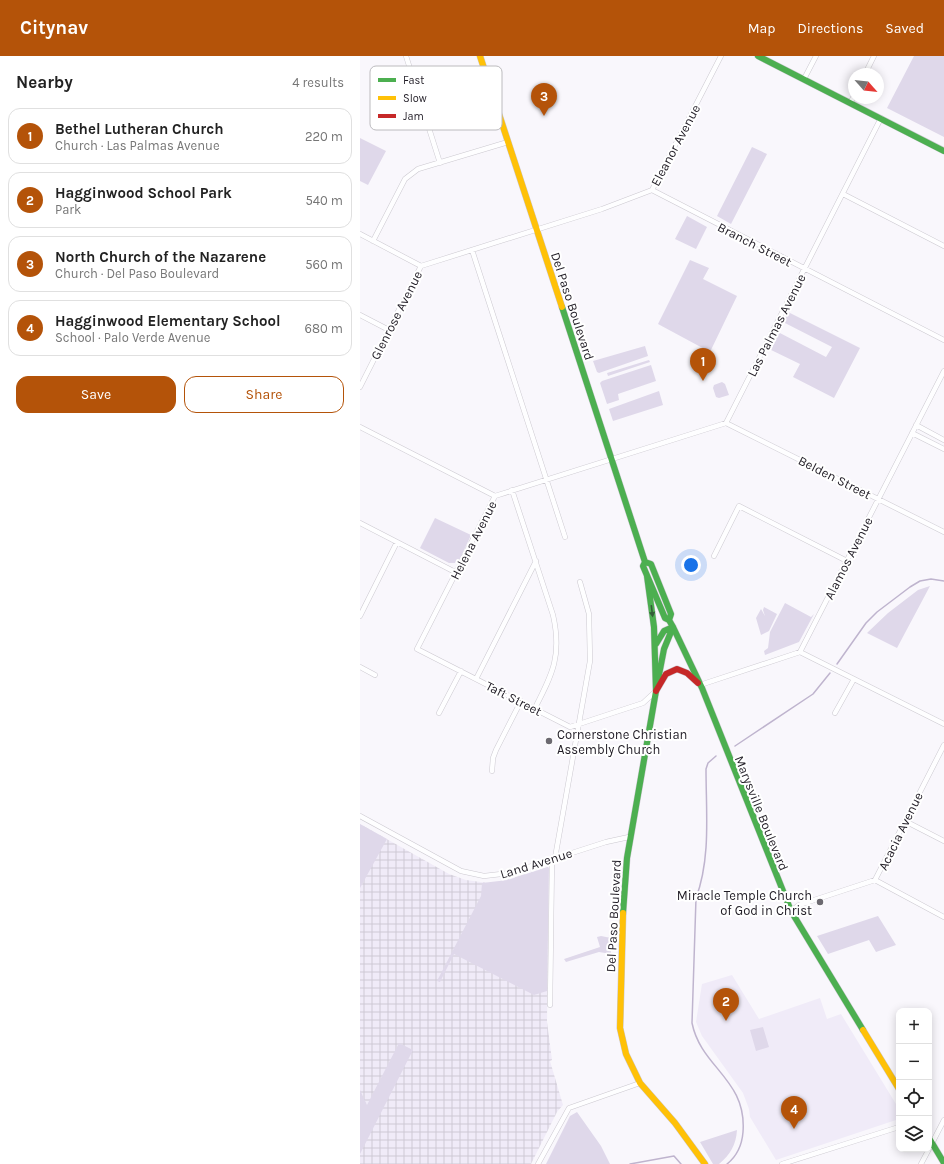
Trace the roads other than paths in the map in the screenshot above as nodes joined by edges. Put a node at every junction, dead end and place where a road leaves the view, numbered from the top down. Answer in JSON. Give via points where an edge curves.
{"nodes":[{"id":1,"x":406,"y":56,"type":"edge"},
{"id":2,"x":480,"y":56,"type":"edge"},
{"id":3,"x":721,"y":56,"type":"edge"},
{"id":4,"x":758,"y":56,"type":"edge"},
{"id":5,"x":816,"y":56,"type":"edge"},
{"id":6,"x":874,"y":56,"type":"edge"},
{"id":7,"x":409,"y":66,"type":"edge"},
{"id":8,"x":483,"y":66,"type":"edge"},
{"id":9,"x":868,"y":68,"type":"edge"},
{"id":10,"x":804,"y":79,"type":"junction"},
{"id":11,"x":848,"y":102,"type":"edge"},
{"id":12,"x":852,"y":104,"type":"edge"},
{"id":13,"x":881,"y":118,"type":"junction"},
{"id":14,"x":502,"y":124,"type":"edge"},
{"id":15,"x":430,"y":130,"type":"edge"},
{"id":16,"x":508,"y":142,"type":"junction"},
{"id":17,"x":944,"y":151,"type":"edge"},
{"id":18,"x":440,"y":162,"type":"junction"},
{"id":19,"x":652,"y":190,"type":"junction"},
{"id":20,"x":843,"y":194,"type":"junction"},
{"id":21,"x":536,"y":229,"type":"junction"},
{"id":22,"x":360,"y":234,"type":"edge"},
{"id":23,"x":373,"y":241,"type":"junction"},
{"id":24,"x":944,"y":246,"type":"edge"},
{"id":25,"x":472,"y":250,"type":"junction"},
{"id":26,"x":421,"y":266,"type":"junction"},
{"id":27,"x":804,"y":269,"type":"junction"},
{"id":28,"x":360,"y":315,"type":"edge"},
{"id":29,"x":389,"y":330,"type":"junction"},
{"id":30,"x":944,"y":340,"type":"edge"},
{"id":31,"x":944,"y":371,"type":"edge"},
{"id":32,"x":360,"y":387,"type":"edge"},
{"id":33,"x":726,"y":423,"type":"junction"},
{"id":34,"x":916,"y":425,"type":"junction"},
{"id":35,"x":360,"y":427,"type":"edge"},
{"id":36,"x":912,"y":433,"type":"junction"},
{"id":37,"x":944,"y":440,"type":"edge"},
{"id":38,"x":944,"y":449,"type":"edge"},
{"id":39,"x":610,"y":459,"type":"junction"},
{"id":40,"x":545,"y":480,"type":"junction"},
{"id":41,"x":512,"y":490,"type":"junction"},
{"id":42,"x":495,"y":496,"type":"junction"},
{"id":43,"x":878,"y":499,"type":"junction"},
{"id":44,"x":360,"y":523,"type":"edge"},
{"id":45,"x":944,"y":532,"type":"edge"},
{"id":46,"x":565,"y":537,"type":"dead end"},
{"id":47,"x":398,"y":542,"type":"junction"},
{"id":48,"x":714,"y":556,"type":"dead end"},
{"id":49,"x":847,"y":561,"type":"junction"},
{"id":50,"x":536,"y":562,"type":"junction"},
{"id":51,"x":645,"y":562,"type":"junction"},
{"id":52,"x":457,"y":572,"type":"junction"},
{"id":53,"x":647,"y":576,"type":"junction"},
{"id":54,"x":580,"y":582,"type":"dead end"},
{"id":55,"x":360,"y":616,"type":"edge"},
{"id":56,"x":669,"y":620,"type":"junction"},
{"id":57,"x":673,"y":627,"type":"junction"},
{"id":58,"x":656,"y":645,"type":"junction"},
{"id":59,"x":418,"y":649,"type":"joint"},
{"id":60,"x":800,"y":652,"type":"junction"},
{"id":61,"x":360,"y":667,"type":"edge"},
{"id":62,"x":461,"y":671,"type":"junction"},
{"id":63,"x":375,"y":675,"type":"dead end"},
{"id":64,"x":476,"y":678,"type":"junction"},
{"id":65,"x":854,"y":679,"type":"junction"},
{"id":66,"x":700,"y":685,"type":"junction"},
{"id":67,"x":656,"y":692,"type":"junction"},
{"id":68,"x":521,"y":701,"type":"junction"},
{"id":69,"x":535,"y":708,"type":"junction"},
{"id":70,"x":440,"y":713,"type":"dead end"},
{"id":71,"x":835,"y":713,"type":"dead end"},
{"id":72,"x":579,"y":724,"type":"junction"},
{"id":73,"x":944,"y":724,"type":"edge"},
{"id":74,"x":944,"y":745,"type":"edge"},
{"id":75,"x":492,"y":771,"type":"dead end"},
{"id":76,"x":360,"y":816,"type":"edge"},
{"id":77,"x":905,"y":821,"type":"junction"},
{"id":78,"x":629,"y":837,"type":"junction"},
{"id":79,"x":944,"y":841,"type":"edge"},
{"id":80,"x":553,"y":858,"type":"junction"},
{"id":81,"x":875,"y":880,"type":"junction"},
{"id":82,"x":791,"y":911,"type":"junction"},
{"id":83,"x":944,"y":917,"type":"edge"},
{"id":84,"x":550,"y":1005,"type":"dead end"},
{"id":85,"x":640,"y":1083,"type":"junction"},
{"id":86,"x":896,"y":1084,"type":"edge"},
{"id":87,"x":944,"y":1120,"type":"edge"},
{"id":88,"x":896,"y":1128,"type":"edge"},
{"id":89,"x":932,"y":1141,"type":"edge"},
{"id":90,"x":932,"y":1148,"type":"edge"},
{"id":91,"x":927,"y":1152,"type":"edge"},
{"id":92,"x":944,"y":1163,"type":"edge"},
{"id":93,"x":538,"y":1164,"type":"edge"},
{"id":94,"x":704,"y":1164,"type":"edge"},
{"id":95,"x":782,"y":1164,"type":"edge"},
{"id":96,"x":921,"y":1164,"type":"edge"}],
"edges":[{"from":1,"to":7,"type":"street"},
{"from":2,"to":8,"type":"main road","name":"Del Paso Boulevard"},
{"from":3,"to":19,"type":"street","name":"Eleanor Avenue"},
{"from":4,"to":10,"type":"main road"},
{"from":5,"to":10,"type":"street"},
{"from":6,"to":9,"type":"street"},
{"from":10,"to":11,"type":"main road"},
{"from":12,"to":13,"type":"main road"},
{"from":13,"to":17,"type":"main road"},
{"from":13,"to":20,"type":"street","name":"Las Palmas Avenue"},
{"from":14,"to":16,"type":"main road","name":"Del Paso Boulevard"},
{"from":15,"to":18,"type":"street"},
{"from":16,"to":18,"type":"street"},
{"from":16,"to":21,"type":"main road","name":"Del Paso Boulevard"},
{"from":18,"to":23,"type":"street","via":[[414,171],[408,176]]},
{"from":19,"to":21,"type":"street","name":"Eleanor Avenue"},
{"from":19,"to":27,"type":"street","name":"Branch Street"},
{"from":20,"to":24,"type":"street"},
{"from":20,"to":27,"type":"street","name":"Las Palmas Avenue"},
{"from":21,"to":25,"type":"street","name":"Glenrose Avenue"},
{"from":21,"to":39,"type":"main road","name":"Del Paso Boulevard"},
{"from":22,"to":23,"type":"street"},
{"from":23,"to":26,"type":"street"},
{"from":25,"to":26,"type":"street","name":"Glenrose Avenue"},
{"from":25,"to":40,"type":"street"},
{"from":26,"to":29,"type":"street","name":"Glenrose Avenue"},
{"from":27,"to":30,"type":"street","name":"Branch Street"},
{"from":27,"to":33,"type":"street","name":"Las Palmas Avenue"},
{"from":28,"to":29,"type":"street"},
{"from":29,"to":32,"type":"street","name":"Glenrose Avenue"},
{"from":31,"to":34,"type":"street","name":"Alamos Avenue"},
{"from":33,"to":39,"type":"street"},
{"from":33,"to":43,"type":"street","name":"Belden Street"},
{"from":34,"to":36,"type":"street","name":"Alamos Avenue"},
{"from":34,"to":37,"type":"street"},
{"from":35,"to":42,"type":"street"},
{"from":36,"to":38,"type":"street"},
{"from":36,"to":43,"type":"street","name":"Alamos Avenue"},
{"from":39,"to":40,"type":"street","name":"Helena Avenue"},
{"from":39,"to":51,"type":"main road","name":"Del Paso Boulevard"},
{"from":40,"to":41,"type":"street","name":"Helena Avenue"},
{"from":40,"to":46,"type":"street"},
{"from":41,"to":42,"type":"street","name":"Helena Avenue"},
{"from":41,"to":50,"type":"street"},
{"from":42,"to":52,"type":"street","name":"Helena Avenue"},
{"from":43,"to":45,"type":"street","name":"Belden Street"},
{"from":43,"to":49,"type":"street","name":"Alamos Avenue"},
{"from":44,"to":47,"type":"street"},
{"from":47,"to":52,"type":"street"},
{"from":47,"to":55,"type":"street"},
{"from":48,"to":49,"type":"street","via":[[740,506]]},
{"from":49,"to":60,"type":"street","name":"Alamos Avenue"},
{"from":50,"to":64,"type":"street"},
{"from":50,"to":69,"type":"street","via":[[553,615],[557,647],[551,676]]},
{"from":51,"to":53,"type":"main road","name":"Marysville Boulevard","via":[[643,566]]},
{"from":51,"to":56,"type":"main road","name":"Marysville Boulevard","via":[[651,564],[670,614]]},
{"from":52,"to":59,"type":"street","name":"Helena Avenue"},
{"from":53,"to":56,"type":"main road","name":"Marysville Boulevard","via":[[664,618]]},
{"from":53,"to":58,"type":"main road","name":"Del Paso Boulevard","one_way":true},
{"from":54,"to":72,"type":"street","via":[[589,614],[591,645]]},
{"from":56,"to":57,"type":"main road","name":"Marysville Boulevard"},
{"from":57,"to":58,"type":"main road","via":[[659,636]]},
{"from":57,"to":66,"type":"main road","name":"Marysville Boulevard"},
{"from":57,"to":67,"type":"main road","via":[[664,649]]},
{"from":58,"to":67,"type":"main road","name":"Del Paso Boulevard"},
{"from":59,"to":62,"type":"street","name":"Taft Street"},
{"from":60,"to":65,"type":"street"},
{"from":60,"to":66,"type":"street"},
{"from":61,"to":63,"type":"street"},
{"from":62,"to":64,"type":"street","name":"Taft Street"},
{"from":62,"to":70,"type":"street"},
{"from":64,"to":68,"type":"street","name":"Taft Street"},
{"from":65,"to":71,"type":"street"},
{"from":65,"to":73,"type":"street"},
{"from":66,"to":67,"type":"main road","via":[[687,673],[677,669],[666,674]]},
{"from":66,"to":82,"type":"main road","name":"Marysville Boulevard"},
{"from":67,"to":72,"type":"street","name":"Taft Street","via":[[643,703]]},
{"from":67,"to":78,"type":"main road","name":"Del Paso Boulevard"},
{"from":68,"to":69,"type":"street","name":"Taft Street"},
{"from":68,"to":75,"type":"street","via":[[496,750]]},
{"from":69,"to":72,"type":"street","name":"Taft Street","via":[[570,726]]},
{"from":72,"to":80,"type":"street"},
{"from":74,"to":77,"type":"street","name":"Acacia Avenue"},
{"from":76,"to":80,"type":"street","name":"Land Avenue","via":[[469,874],[502,875]]},
{"from":77,"to":79,"type":"street"},
{"from":77,"to":81,"type":"street","name":"Acacia Avenue"},
{"from":78,"to":80,"type":"street","name":"Land Avenue","via":[[610,840]]},
{"from":78,"to":85,"type":"main road","name":"Del Paso Boulevard","via":[[623,900],[620,1021],[626,1054]]},
{"from":80,"to":84,"type":"street"},
{"from":81,"to":82,"type":"street","name":"Acacia Avenue","via":[[799,905]]},
{"from":81,"to":83,"type":"street"},
{"from":82,"to":86,"type":"main road","name":"Marysville Boulevard"},
{"from":85,"to":93,"type":"street","via":[[568,1108]]},
{"from":85,"to":94,"type":"main road","name":"Del Paso Boulevard","via":[[678,1126]]},
{"from":87,"to":89,"type":"street"},
{"from":88,"to":95,"type":"street"},
{"from":90,"to":92,"type":"main road"},
{"from":91,"to":96,"type":"street"}]}
